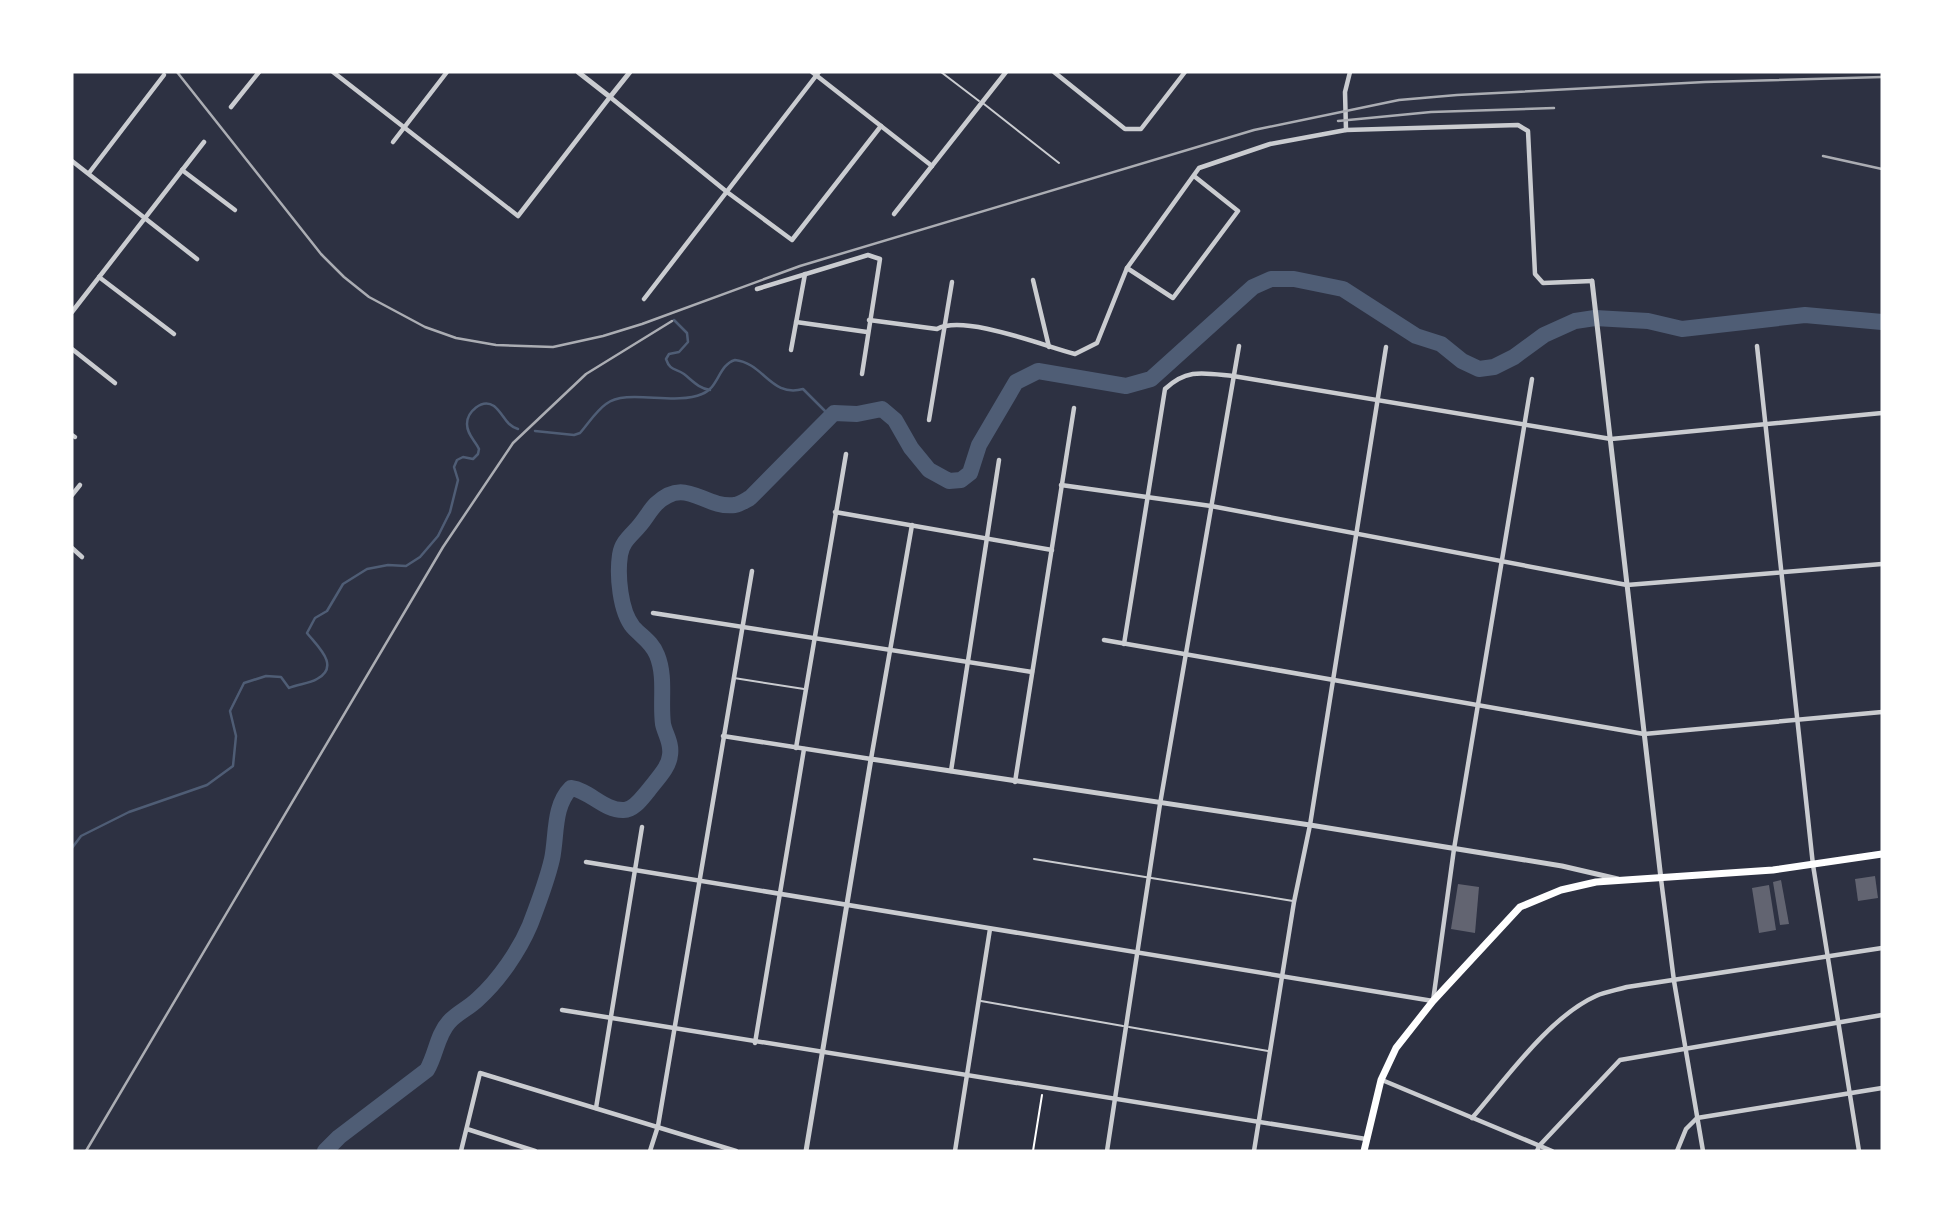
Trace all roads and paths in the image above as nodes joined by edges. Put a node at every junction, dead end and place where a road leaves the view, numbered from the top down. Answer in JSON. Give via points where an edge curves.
{"nodes":[{"id":1,"x":259,"y":72,"type":"edge"},
{"id":2,"x":333,"y":72,"type":"edge"},
{"id":3,"x":447,"y":72,"type":"edge"},
{"id":4,"x":578,"y":72,"type":"edge"},
{"id":5,"x":630,"y":72,"type":"edge"},
{"id":6,"x":941,"y":72,"type":"edge"},
{"id":7,"x":1006,"y":72,"type":"edge"},
{"id":8,"x":1054,"y":72,"type":"edge"},
{"id":9,"x":1185,"y":72,"type":"edge"},
{"id":10,"x":1350,"y":72,"type":"edge"},
{"id":11,"x":816,"y":73,"type":"edge"},
{"id":12,"x":163,"y":75,"type":"dead end"},
{"id":13,"x":610,"y":97,"type":"junction"},
{"id":14,"x":981,"y":102,"type":"junction"},
{"id":15,"x":231,"y":107,"type":"dead end"},
{"id":16,"x":881,"y":126,"type":"junction"},
{"id":17,"x":405,"y":128,"type":"junction"},
{"id":18,"x":1346,"y":130,"type":"junction"},
{"id":19,"x":204,"y":142,"type":"dead end"},
{"id":20,"x":393,"y":142,"type":"dead end"},
{"id":21,"x":72,"y":161,"type":"edge"},
{"id":22,"x":1059,"y":163,"type":"dead end"},
{"id":23,"x":932,"y":166,"type":"junction"},
{"id":24,"x":182,"y":170,"type":"junction"},
{"id":25,"x":89,"y":173,"type":"junction"},
{"id":26,"x":1194,"y":176,"type":"junction"},
{"id":27,"x":727,"y":192,"type":"junction"},
{"id":28,"x":235,"y":210,"type":"dead end"},
{"id":29,"x":894,"y":214,"type":"dead end"},
{"id":30,"x":144,"y":218,"type":"junction"},
{"id":31,"x":197,"y":259,"type":"dead end"},
{"id":32,"x":1127,"y":268,"type":"junction"},
{"id":33,"x":805,"y":274,"type":"junction"},
{"id":34,"x":99,"y":277,"type":"junction"},
{"id":35,"x":1033,"y":279,"type":"dead end"},
{"id":36,"x":1592,"y":281,"type":"joint"},
{"id":37,"x":952,"y":282,"type":"dead end"},
{"id":38,"x":757,"y":289,"type":"dead end"},
{"id":39,"x":644,"y":299,"type":"dead end"},
{"id":40,"x":72,"y":312,"type":"edge"},
{"id":41,"x":869,"y":320,"type":"junction"},
{"id":42,"x":796,"y":322,"type":"junction"},
{"id":43,"x":945,"y":325,"type":"junction"},
{"id":44,"x":867,"y":332,"type":"junction"},
{"id":45,"x":174,"y":334,"type":"dead end"},
{"id":46,"x":1239,"y":346,"type":"dead end"},
{"id":47,"x":1757,"y":346,"type":"dead end"},
{"id":48,"x":1050,"y":347,"type":"junction"},
{"id":49,"x":1386,"y":347,"type":"dead end"},
{"id":50,"x":72,"y":349,"type":"edge"},
{"id":51,"x":791,"y":350,"type":"dead end"},
{"id":52,"x":862,"y":374,"type":"dead end"},
{"id":53,"x":1233,"y":376,"type":"junction"},
{"id":54,"x":1532,"y":379,"type":"dead end"},
{"id":55,"x":115,"y":383,"type":"dead end"},
{"id":56,"x":1377,"y":400,"type":"junction"},
{"id":57,"x":1074,"y":408,"type":"dead end"},
{"id":58,"x":1882,"y":413,"type":"edge"},
{"id":59,"x":929,"y":420,"type":"dead end"},
{"id":60,"x":1764,"y":425,"type":"junction"},
{"id":61,"x":1525,"y":427,"type":"junction"},
{"id":62,"x":1611,"y":439,"type":"junction"},
{"id":63,"x":846,"y":454,"type":"dead end"},
{"id":64,"x":999,"y":460,"type":"dead end"},
{"id":65,"x":80,"y":485,"type":"dead end"},
{"id":66,"x":1061,"y":485,"type":"junction"},
{"id":67,"x":72,"y":495,"type":"edge"},
{"id":68,"x":1148,"y":498,"type":"junction"},
{"id":69,"x":1211,"y":506,"type":"junction"},
{"id":70,"x":835,"y":512,"type":"junction"},
{"id":71,"x":912,"y":525,"type":"junction"},
{"id":72,"x":1356,"y":534,"type":"junction"},
{"id":73,"x":987,"y":539,"type":"junction"},
{"id":74,"x":72,"y":548,"type":"edge"},
{"id":75,"x":1052,"y":551,"type":"junction"},
{"id":76,"x":82,"y":557,"type":"dead end"},
{"id":77,"x":1501,"y":561,"type":"junction"},
{"id":78,"x":1882,"y":564,"type":"edge"},
{"id":79,"x":752,"y":571,"type":"dead end"},
{"id":80,"x":1780,"y":572,"type":"junction"},
{"id":81,"x":1627,"y":585,"type":"junction"},
{"id":82,"x":653,"y":613,"type":"dead end"},
{"id":83,"x":741,"y":627,"type":"junction"},
{"id":84,"x":813,"y":637,"type":"junction"},
{"id":85,"x":1104,"y":640,"type":"dead end"},
{"id":86,"x":1125,"y":644,"type":"junction"},
{"id":87,"x":890,"y":650,"type":"junction"},
{"id":88,"x":1186,"y":655,"type":"junction"},
{"id":89,"x":968,"y":663,"type":"junction"},
{"id":90,"x":1032,"y":672,"type":"junction"},
{"id":91,"x":733,"y":677,"type":"junction"},
{"id":92,"x":1333,"y":681,"type":"junction"},
{"id":93,"x":805,"y":690,"type":"junction"},
{"id":94,"x":1478,"y":706,"type":"junction"},
{"id":95,"x":1882,"y":712,"type":"edge"},
{"id":96,"x":1797,"y":719,"type":"junction"},
{"id":97,"x":1644,"y":734,"type":"junction"},
{"id":98,"x":723,"y":736,"type":"junction"},
{"id":99,"x":796,"y":748,"type":"junction"},
{"id":100,"x":804,"y":749,"type":"junction"},
{"id":101,"x":871,"y":759,"type":"junction"},
{"id":102,"x":951,"y":771,"type":"junction"},
{"id":103,"x":1015,"y":782,"type":"junction"},
{"id":104,"x":1160,"y":804,"type":"junction"},
{"id":105,"x":1310,"y":825,"type":"junction"},
{"id":106,"x":642,"y":827,"type":"dead end"},
{"id":107,"x":1454,"y":849,"type":"junction"},
{"id":108,"x":1882,"y":854,"type":"edge"},
{"id":109,"x":1034,"y":859,"type":"dead end"},
{"id":110,"x":586,"y":862,"type":"dead end"},
{"id":111,"x":1813,"y":865,"type":"junction"},
{"id":112,"x":635,"y":870,"type":"junction"},
{"id":113,"x":1661,"y":878,"type":"junction"},
{"id":114,"x":1148,"y":879,"type":"junction"},
{"id":115,"x":1621,"y":879,"type":"junction"},
{"id":116,"x":698,"y":881,"type":"junction"},
{"id":117,"x":780,"y":895,"type":"junction"},
{"id":118,"x":1294,"y":902,"type":"junction"},
{"id":119,"x":848,"y":906,"type":"junction"},
{"id":120,"x":990,"y":929,"type":"junction"},
{"id":121,"x":1882,"y":948,"type":"edge"},
{"id":122,"x":1137,"y":952,"type":"junction"},
{"id":123,"x":1828,"y":957,"type":"junction"},
{"id":124,"x":1283,"y":976,"type":"junction"},
{"id":125,"x":1674,"y":981,"type":"junction"},
{"id":126,"x":980,"y":1001,"type":"junction"},
{"id":127,"x":1433,"y":1001,"type":"junction"},
{"id":128,"x":562,"y":1010,"type":"dead end"},
{"id":129,"x":1882,"y":1016,"type":"edge"},
{"id":130,"x":611,"y":1019,"type":"junction"},
{"id":131,"x":1838,"y":1023,"type":"junction"},
{"id":132,"x":1126,"y":1026,"type":"junction"},
{"id":133,"x":673,"y":1030,"type":"junction"},
{"id":134,"x":755,"y":1042,"type":"junction"},
{"id":135,"x":1686,"y":1049,"type":"junction"},
{"id":136,"x":1270,"y":1051,"type":"junction"},
{"id":137,"x":823,"y":1053,"type":"junction"},
{"id":138,"x":968,"y":1075,"type":"junction"},
{"id":139,"x":1381,"y":1080,"type":"junction"},
{"id":140,"x":1043,"y":1087,"type":"junction"},
{"id":141,"x":1882,"y":1088,"type":"edge"},
{"id":142,"x":1849,"y":1093,"type":"junction"},
{"id":143,"x":1115,"y":1098,"type":"junction"},
{"id":144,"x":596,"y":1108,"type":"junction"},
{"id":145,"x":1472,"y":1118,"type":"junction"},
{"id":146,"x":1697,"y":1118,"type":"junction"},
{"id":147,"x":1258,"y":1122,"type":"junction"},
{"id":148,"x":657,"y":1126,"type":"junction"},
{"id":149,"x":467,"y":1129,"type":"junction"},
{"id":150,"x":1366,"y":1139,"type":"junction"},
{"id":151,"x":1538,"y":1149,"type":"edge"},
{"id":152,"x":461,"y":1151,"type":"edge"},
{"id":153,"x":535,"y":1151,"type":"edge"},
{"id":154,"x":650,"y":1151,"type":"edge"},
{"id":155,"x":736,"y":1151,"type":"edge"},
{"id":156,"x":806,"y":1151,"type":"edge"},
{"id":157,"x":956,"y":1151,"type":"edge"},
{"id":158,"x":1033,"y":1151,"type":"edge"},
{"id":159,"x":1107,"y":1151,"type":"edge"},
{"id":160,"x":1254,"y":1151,"type":"edge"},
{"id":161,"x":1364,"y":1151,"type":"edge"},
{"id":162,"x":1552,"y":1151,"type":"edge"},
{"id":163,"x":1677,"y":1151,"type":"edge"},
{"id":164,"x":1703,"y":1151,"type":"edge"},
{"id":165,"x":1858,"y":1151,"type":"edge"}],
"edges":[{"from":1,"to":15,"type":"street"},
{"from":2,"to":17,"type":"street"},
{"from":3,"to":17,"type":"street"},
{"from":4,"to":13,"type":"street"},
{"from":5,"to":13,"type":"street"},
{"from":6,"to":14,"type":"lane"},
{"from":7,"to":14,"type":"street"},
{"from":8,"to":9,"type":"street","via":[[1125,129],[1141,130]]},
{"from":10,"to":18,"type":"street","via":[[1345,92]]},
{"from":11,"to":16,"type":"street"},
{"from":11,"to":27,"type":"street"},
{"from":12,"to":25,"type":"street"},
{"from":13,"to":17,"type":"street","via":[[519,216]]},
{"from":13,"to":27,"type":"street"},
{"from":14,"to":22,"type":"lane"},
{"from":14,"to":23,"type":"street"},
{"from":16,"to":23,"type":"street"},
{"from":16,"to":27,"type":"street","via":[[792,240]]},
{"from":17,"to":20,"type":"street"},
{"from":18,"to":26,"type":"street","via":[[1270,144],[1199,168]]},
{"from":18,"to":36,"type":"street","via":[[1518,125],[1528,131],[1535,274],[1543,283]]},
{"from":19,"to":24,"type":"street"},
{"from":21,"to":25,"type":"street"},
{"from":23,"to":29,"type":"street"},
{"from":24,"to":28,"type":"street"},
{"from":24,"to":30,"type":"street"},
{"from":25,"to":30,"type":"street"},
{"from":26,"to":32,"type":"street"},
{"from":26,"to":32,"type":"street","via":[[1238,211],[1173,298]]},
{"from":27,"to":39,"type":"street"},
{"from":30,"to":31,"type":"street"},
{"from":30,"to":34,"type":"street"},
{"from":32,"to":48,"type":"street","via":[[1097,343],[1075,354]]},
{"from":33,"to":38,"type":"street"},
{"from":33,"to":41,"type":"street","via":[[867,255],[880,259]]},
{"from":33,"to":42,"type":"street"},
{"from":34,"to":40,"type":"street"},
{"from":34,"to":45,"type":"street"},
{"from":35,"to":48,"type":"street"},
{"from":36,"to":62,"type":"street"},
{"from":37,"to":43,"type":"street"},
{"from":41,"to":43,"type":"street","via":[[937,330]]},
{"from":41,"to":44,"type":"street"},
{"from":42,"to":44,"type":"street"},
{"from":42,"to":51,"type":"street"},
{"from":43,"to":48,"type":"street","via":[[991,329]]},
{"from":43,"to":59,"type":"street"},
{"from":44,"to":52,"type":"street"},
{"from":46,"to":53,"type":"street"},
{"from":47,"to":60,"type":"street"},
{"from":49,"to":56,"type":"street"},
{"from":50,"to":55,"type":"street"},
{"from":53,"to":56,"type":"street"},
{"from":53,"to":68,"type":"street","via":[[1184,374],[1165,389]]},
{"from":53,"to":69,"type":"street"},
{"from":54,"to":61,"type":"street"},
{"from":56,"to":61,"type":"street"},
{"from":56,"to":72,"type":"street"},
{"from":57,"to":66,"type":"street"},
{"from":58,"to":60,"type":"street"},
{"from":60,"to":62,"type":"street"},
{"from":60,"to":80,"type":"street"},
{"from":61,"to":62,"type":"street"},
{"from":61,"to":77,"type":"street"},
{"from":62,"to":81,"type":"street"},
{"from":63,"to":70,"type":"street"},
{"from":64,"to":73,"type":"street"},
{"from":65,"to":67,"type":"street"},
{"from":66,"to":68,"type":"street"},
{"from":66,"to":75,"type":"street"},
{"from":68,"to":69,"type":"street"},
{"from":68,"to":86,"type":"street"},
{"from":69,"to":72,"type":"street"},
{"from":69,"to":88,"type":"street"},
{"from":70,"to":71,"type":"street"},
{"from":70,"to":84,"type":"street"},
{"from":71,"to":73,"type":"street"},
{"from":71,"to":87,"type":"street"},
{"from":72,"to":77,"type":"street"},
{"from":72,"to":92,"type":"street"},
{"from":73,"to":75,"type":"street"},
{"from":73,"to":89,"type":"street"},
{"from":74,"to":76,"type":"street"},
{"from":75,"to":90,"type":"street"},
{"from":77,"to":81,"type":"street"},
{"from":77,"to":94,"type":"street"},
{"from":78,"to":80,"type":"street"},
{"from":79,"to":83,"type":"street"},
{"from":80,"to":81,"type":"street"},
{"from":80,"to":96,"type":"street"},
{"from":81,"to":97,"type":"street"},
{"from":82,"to":83,"type":"street"},
{"from":83,"to":84,"type":"street"},
{"from":83,"to":91,"type":"street"},
{"from":84,"to":87,"type":"street"},
{"from":84,"to":93,"type":"street"},
{"from":85,"to":86,"type":"street"},
{"from":86,"to":88,"type":"street"},
{"from":87,"to":89,"type":"street"},
{"from":87,"to":101,"type":"street"},
{"from":88,"to":92,"type":"street"},
{"from":88,"to":104,"type":"street"},
{"from":89,"to":90,"type":"street"},
{"from":89,"to":102,"type":"street"},
{"from":90,"to":103,"type":"street"},
{"from":91,"to":93,"type":"lane"},
{"from":91,"to":98,"type":"street"},
{"from":92,"to":94,"type":"street"},
{"from":92,"to":105,"type":"street"},
{"from":93,"to":99,"type":"street"},
{"from":94,"to":97,"type":"street"},
{"from":94,"to":107,"type":"street"},
{"from":95,"to":96,"type":"street"},
{"from":96,"to":97,"type":"street"},
{"from":96,"to":111,"type":"street"},
{"from":97,"to":113,"type":"street"},
{"from":98,"to":99,"type":"street"},
{"from":98,"to":116,"type":"street"},
{"from":99,"to":100,"type":"street"},
{"from":100,"to":101,"type":"street"},
{"from":100,"to":117,"type":"street"},
{"from":101,"to":102,"type":"street"},
{"from":101,"to":119,"type":"street"},
{"from":102,"to":103,"type":"street"},
{"from":103,"to":104,"type":"street"},
{"from":104,"to":105,"type":"street"},
{"from":104,"to":114,"type":"street"},
{"from":105,"to":107,"type":"street"},
{"from":105,"to":118,"type":"street"},
{"from":106,"to":112,"type":"street"},
{"from":107,"to":115,"type":"street"},
{"from":107,"to":127,"type":"street"},
{"from":108,"to":111,"type":"main road"},
{"from":109,"to":114,"type":"lane"},
{"from":110,"to":112,"type":"street"},
{"from":111,"to":113,"type":"main road"},
{"from":111,"to":123,"type":"street"},
{"from":112,"to":116,"type":"street"},
{"from":112,"to":130,"type":"street"},
{"from":113,"to":115,"type":"main road"},
{"from":113,"to":125,"type":"street"},
{"from":114,"to":118,"type":"lane"},
{"from":114,"to":122,"type":"street"},
{"from":115,"to":127,"type":"main road","via":[[1562,890],[1520,907]]},
{"from":116,"to":117,"type":"street"},
{"from":116,"to":133,"type":"street"},
{"from":117,"to":119,"type":"street"},
{"from":117,"to":134,"type":"street"},
{"from":118,"to":124,"type":"street"},
{"from":119,"to":120,"type":"street"},
{"from":119,"to":137,"type":"street"},
{"from":120,"to":122,"type":"street"},
{"from":120,"to":126,"type":"street"},
{"from":121,"to":123,"type":"street"},
{"from":122,"to":124,"type":"street"},
{"from":122,"to":132,"type":"street"},
{"from":123,"to":125,"type":"street"},
{"from":123,"to":131,"type":"street"},
{"from":124,"to":127,"type":"street"},
{"from":124,"to":136,"type":"street"},
{"from":125,"to":135,"type":"street"},
{"from":125,"to":145,"type":"street","via":[[1597,996],[1575,1009],[1554,1025]]},
{"from":126,"to":132,"type":"lane"},
{"from":126,"to":138,"type":"street"},
{"from":127,"to":139,"type":"main road","via":[[1396,1048]]},
{"from":128,"to":130,"type":"street"},
{"from":129,"to":131,"type":"street"},
{"from":130,"to":133,"type":"street"},
{"from":130,"to":144,"type":"street"},
{"from":131,"to":135,"type":"street"},
{"from":131,"to":142,"type":"street"},
{"from":132,"to":136,"type":"lane"},
{"from":132,"to":143,"type":"street"},
{"from":133,"to":134,"type":"street"},
{"from":133,"to":148,"type":"street"},
{"from":134,"to":137,"type":"street"},
{"from":135,"to":146,"type":"street"},
{"from":135,"to":151,"type":"street","via":[[1620,1060]]},
{"from":136,"to":147,"type":"street"},
{"from":137,"to":138,"type":"street"},
{"from":137,"to":156,"type":"street"},
{"from":138,"to":140,"type":"street"},
{"from":138,"to":157,"type":"street"},
{"from":139,"to":145,"type":"street"},
{"from":139,"to":150,"type":"main road"},
{"from":140,"to":143,"type":"street"},
{"from":140,"to":158,"type":"path"},
{"from":141,"to":142,"type":"street"},
{"from":142,"to":146,"type":"street"},
{"from":142,"to":165,"type":"street"},
{"from":143,"to":147,"type":"street"},
{"from":143,"to":159,"type":"street"},
{"from":144,"to":148,"type":"street"},
{"from":144,"to":149,"type":"street","via":[[481,1073]]},
{"from":145,"to":151,"type":"street"},
{"from":146,"to":163,"type":"street","via":[[1686,1129]]},
{"from":146,"to":164,"type":"street"},
{"from":147,"to":150,"type":"street"},
{"from":147,"to":160,"type":"street"},
{"from":148,"to":154,"type":"street"},
{"from":148,"to":155,"type":"street"},
{"from":149,"to":152,"type":"street"},
{"from":149,"to":153,"type":"street"},
{"from":150,"to":161,"type":"main road"},
{"from":151,"to":162,"type":"street"}]}
